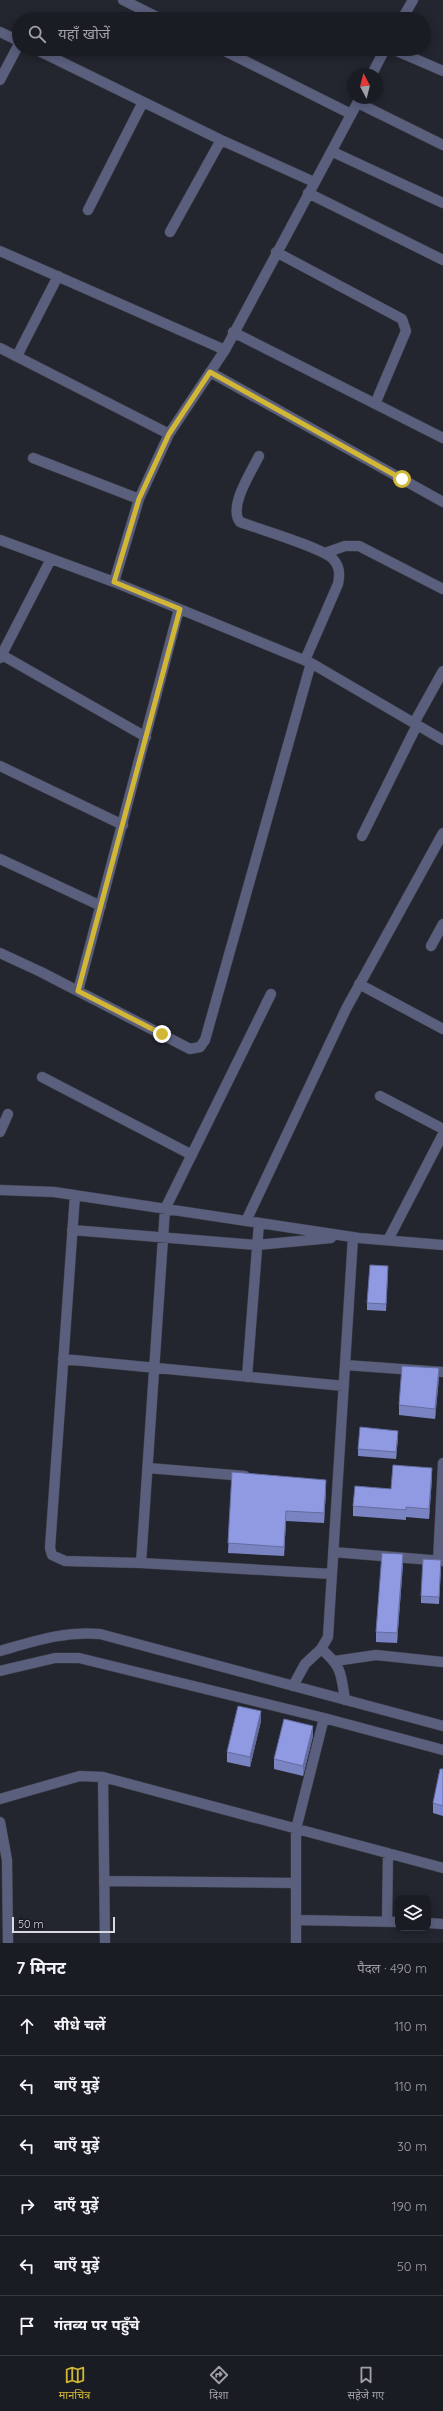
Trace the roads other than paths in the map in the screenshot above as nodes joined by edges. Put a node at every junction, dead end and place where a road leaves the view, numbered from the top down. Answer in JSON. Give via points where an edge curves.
{"nodes":[{"id":1,"x":123,"y":0,"type":"edge"},
{"id":2,"x":413,"y":0,"type":"edge"},
{"id":3,"x":147,"y":12,"type":"edge"},
{"id":4,"x":406,"y":12,"type":"edge"},
{"id":5,"x":0,"y":32,"type":"edge"},
{"id":6,"x":12,"y":38,"type":"edge"},
{"id":7,"x":12,"y":56,"type":"edge"},
{"id":8,"x":49,"y":56,"type":"edge"},
{"id":9,"x":235,"y":56,"type":"edge"},
{"id":10,"x":381,"y":56,"type":"edge"},
{"id":11,"x":408,"y":56,"type":"edge"},
{"id":12,"x":375,"y":68,"type":"edge"},
{"id":13,"x":443,"y":71,"type":"edge"},
{"id":14,"x":0,"y":80,"type":"edge"},
{"id":15,"x":143,"y":102,"type":"junction"},
{"id":16,"x":356,"y":104,"type":"edge"},
{"id":17,"x":366,"y":104,"type":"edge"},
{"id":18,"x":350,"y":114,"type":"junction"},
{"id":19,"x":220,"y":140,"type":"junction"},
{"id":20,"x":443,"y":145,"type":"edge"},
{"id":21,"x":333,"y":152,"type":"junction"},
{"id":22,"x":314,"y":182,"type":"junction"},
{"id":23,"x":308,"y":193,"type":"junction"},
{"id":24,"x":443,"y":203,"type":"edge"},
{"id":25,"x":88,"y":210,"type":"dead end"},
{"id":26,"x":170,"y":232,"type":"dead end"},
{"id":27,"x":0,"y":251,"type":"edge"},
{"id":28,"x":276,"y":252,"type":"junction"},
{"id":29,"x":443,"y":260,"type":"edge"},
{"id":30,"x":58,"y":276,"type":"junction"},
{"id":31,"x":233,"y":332,"type":"junction"},
{"id":32,"x":0,"y":348,"type":"edge"},
{"id":33,"x":225,"y":350,"type":"junction"},
{"id":34,"x":17,"y":356,"type":"junction"},
{"id":35,"x":210,"y":372,"type":"junction"},
{"id":36,"x":375,"y":404,"type":"junction"},
{"id":37,"x":169,"y":434,"type":"junction"},
{"id":38,"x":443,"y":438,"type":"edge"},
{"id":39,"x":259,"y":456,"type":"dead end"},
{"id":40,"x":33,"y":458,"type":"dead end"},
{"id":41,"x":139,"y":499,"type":"junction"},
{"id":42,"x":443,"y":502,"type":"edge"},
{"id":43,"x":0,"y":540,"type":"edge"},
{"id":44,"x":325,"y":553,"type":"junction"},
{"id":45,"x":51,"y":559,"type":"junction"},
{"id":46,"x":114,"y":582,"type":"junction"},
{"id":47,"x":443,"y":589,"type":"edge"},
{"id":48,"x":180,"y":609,"type":"junction"},
{"id":49,"x":1,"y":657,"type":"edge"},
{"id":50,"x":308,"y":661,"type":"junction"},
{"id":51,"x":443,"y":671,"type":"edge"},
{"id":52,"x":415,"y":724,"type":"junction"},
{"id":53,"x":146,"y":737,"type":"junction"},
{"id":54,"x":443,"y":740,"type":"edge"},
{"id":55,"x":0,"y":766,"type":"edge"},
{"id":56,"x":123,"y":825,"type":"junction"},
{"id":57,"x":443,"y":833,"type":"edge"},
{"id":58,"x":362,"y":836,"type":"dead end"},
{"id":59,"x":0,"y":859,"type":"edge"},
{"id":60,"x":101,"y":906,"type":"junction"},
{"id":61,"x":443,"y":924,"type":"edge"},
{"id":62,"x":431,"y":946,"type":"dead end"},
{"id":63,"x":0,"y":953,"type":"edge"},
{"id":64,"x":359,"y":984,"type":"junction"},
{"id":65,"x":78,"y":991,"type":"junction"},
{"id":66,"x":271,"y":994,"type":"dead end"},
{"id":67,"x":443,"y":1029,"type":"edge"},
{"id":68,"x":42,"y":1077,"type":"dead end"},
{"id":69,"x":380,"y":1096,"type":"dead end"},
{"id":70,"x":8,"y":1114,"type":"dead end"},
{"id":71,"x":443,"y":1129,"type":"edge"},
{"id":72,"x":0,"y":1132,"type":"edge"},
{"id":73,"x":443,"y":1134,"type":"edge"},
{"id":74,"x":192,"y":1155,"type":"junction"},
{"id":75,"x":0,"y":1190,"type":"edge"},
{"id":76,"x":75,"y":1195,"type":"junction"},
{"id":77,"x":165,"y":1209,"type":"junction"},
{"id":78,"x":246,"y":1221,"type":"junction"},
{"id":79,"x":259,"y":1223,"type":"junction"},
{"id":80,"x":72,"y":1230,"type":"junction"},
{"id":81,"x":163,"y":1237,"type":"junction"},
{"id":82,"x":350,"y":1237,"type":"junction"},
{"id":83,"x":388,"y":1240,"type":"junction"},
{"id":84,"x":257,"y":1245,"type":"junction"},
{"id":85,"x":443,"y":1245,"type":"edge"},
{"id":86,"x":63,"y":1359,"type":"junction"},
{"id":87,"x":345,"y":1365,"type":"junction"},
{"id":88,"x":154,"y":1368,"type":"junction"},
{"id":89,"x":443,"y":1372,"type":"edge"},
{"id":90,"x":247,"y":1377,"type":"junction"},
{"id":91,"x":344,"y":1386,"type":"junction"},
{"id":92,"x":443,"y":1463,"type":"edge"},
{"id":93,"x":148,"y":1468,"type":"junction"},
{"id":94,"x":258,"y":1478,"type":"edge"},
{"id":95,"x":333,"y":1552,"type":"junction"},
{"id":96,"x":441,"y":1561,"type":"edge"},
{"id":97,"x":141,"y":1563,"type":"junction"},
{"id":98,"x":332,"y":1574,"type":"junction"},
{"id":99,"x":321,"y":1649,"type":"junction"},
{"id":100,"x":0,"y":1651,"type":"edge"},
{"id":101,"x":335,"y":1661,"type":"junction"},
{"id":102,"x":443,"y":1662,"type":"edge"},
{"id":103,"x":0,"y":1671,"type":"edge"},
{"id":104,"x":293,"y":1686,"type":"junction"},
{"id":105,"x":344,"y":1700,"type":"junction"},
{"id":106,"x":324,"y":1718,"type":"junction"},
{"id":107,"x":443,"y":1726,"type":"edge"},
{"id":108,"x":443,"y":1750,"type":"edge"},
{"id":109,"x":103,"y":1777,"type":"junction"},
{"id":110,"x":0,"y":1799,"type":"edge"},
{"id":111,"x":0,"y":1822,"type":"edge"},
{"id":112,"x":296,"y":1829,"type":"junction"},
{"id":113,"x":388,"y":1853,"type":"junction"},
{"id":114,"x":443,"y":1868,"type":"edge"},
{"id":115,"x":104,"y":1881,"type":"junction"},
{"id":116,"x":296,"y":1884,"type":"junction"},
{"id":117,"x":296,"y":1920,"type":"junction"},
{"id":118,"x":387,"y":1922,"type":"junction"},
{"id":119,"x":395,"y":1922,"type":"edge"},
{"id":120,"x":431,"y":1923,"type":"edge"},
{"id":121,"x":443,"y":1924,"type":"edge"},
{"id":122,"x":8,"y":1943,"type":"edge"},
{"id":123,"x":104,"y":1943,"type":"edge"},
{"id":124,"x":296,"y":1943,"type":"edge"}],
"edges":[{"from":1,"to":3,"type":"street"},
{"from":2,"to":4,"type":"street"},
{"from":5,"to":6,"type":"street"},
{"from":7,"to":14,"type":"street"},
{"from":8,"to":15,"type":"street"},
{"from":9,"to":18,"type":"street"},
{"from":10,"to":12,"type":"street"},
{"from":11,"to":13,"type":"street"},
{"from":15,"to":19,"type":"street"},
{"from":15,"to":25,"type":"street"},
{"from":16,"to":18,"type":"street"},
{"from":17,"to":20,"type":"street"},
{"from":18,"to":21,"type":"street"},
{"from":19,"to":22,"type":"street"},
{"from":19,"to":26,"type":"street"},
{"from":21,"to":22,"type":"street"},
{"from":21,"to":24,"type":"street"},
{"from":22,"to":23,"type":"street"},
{"from":23,"to":28,"type":"street"},
{"from":23,"to":29,"type":"street"},
{"from":27,"to":30,"type":"street"},
{"from":28,"to":31,"type":"street"},
{"from":28,"to":36,"type":"street","via":[[402,319],[406,331]]},
{"from":30,"to":33,"type":"street"},
{"from":30,"to":34,"type":"street"},
{"from":31,"to":33,"type":"street"},
{"from":31,"to":36,"type":"street"},
{"from":32,"to":34,"type":"street"},
{"from":33,"to":35,"type":"street"},
{"from":34,"to":37,"type":"street"},
{"from":35,"to":37,"type":"street"},
{"from":35,"to":42,"type":"street"},
{"from":36,"to":38,"type":"street"},
{"from":37,"to":41,"type":"street"},
{"from":39,"to":44,"type":"street","via":[[236,505],[237,518],[240,522]]},
{"from":40,"to":41,"type":"street"},
{"from":41,"to":46,"type":"street"},
{"from":43,"to":45,"type":"street"},
{"from":44,"to":47,"type":"street","via":[[345,546],[359,546]]},
{"from":44,"to":50,"type":"street","via":[[336,562],[340,574]]},
{"from":45,"to":46,"type":"street"},
{"from":45,"to":49,"type":"street"},
{"from":46,"to":48,"type":"street"},
{"from":48,"to":50,"type":"street"},
{"from":48,"to":53,"type":"street"},
{"from":49,"to":53,"type":"street"},
{"from":50,"to":52,"type":"street"},
{"from":50,"to":65,"type":"street","via":[[205,1040],[200,1047],[190,1049]]},
{"from":51,"to":52,"type":"street"},
{"from":52,"to":54,"type":"street"},
{"from":52,"to":58,"type":"street"},
{"from":53,"to":56,"type":"street"},
{"from":55,"to":56,"type":"street"},
{"from":56,"to":60,"type":"street"},
{"from":57,"to":64,"type":"street"},
{"from":59,"to":60,"type":"street"},
{"from":60,"to":65,"type":"street"},
{"from":61,"to":62,"type":"street"},
{"from":63,"to":65,"type":"street"},
{"from":64,"to":67,"type":"street"},
{"from":64,"to":78,"type":"street"},
{"from":66,"to":74,"type":"street"},
{"from":68,"to":74,"type":"street"},
{"from":69,"to":71,"type":"street"},
{"from":70,"to":72,"type":"street"},
{"from":73,"to":83,"type":"street"},
{"from":74,"to":77,"type":"street"},
{"from":75,"to":76,"type":"street"},
{"from":76,"to":77,"type":"street"},
{"from":76,"to":80,"type":"street"},
{"from":77,"to":78,"type":"street"},
{"from":77,"to":81,"type":"street"},
{"from":78,"to":79,"type":"street"},
{"from":79,"to":82,"type":"street"},
{"from":79,"to":84,"type":"street"},
{"from":80,"to":81,"type":"street"},
{"from":80,"to":86,"type":"street"},
{"from":81,"to":84,"type":"street"},
{"from":81,"to":88,"type":"street"},
{"from":82,"to":83,"type":"street"},
{"from":82,"to":84,"type":"street"},
{"from":82,"to":87,"type":"street"},
{"from":83,"to":85,"type":"street"},
{"from":84,"to":90,"type":"street"},
{"from":86,"to":88,"type":"street"},
{"from":86,"to":97,"type":"street","via":[[50,1548],[52,1555],[65,1561]]},
{"from":87,"to":89,"type":"street"},
{"from":87,"to":91,"type":"street"},
{"from":88,"to":90,"type":"street"},
{"from":88,"to":93,"type":"street"},
{"from":90,"to":91,"type":"street"},
{"from":91,"to":95,"type":"street","via":[[333,1484]]},
{"from":92,"to":96,"type":"street"},
{"from":93,"to":94,"type":"street"},
{"from":93,"to":97,"type":"street"},
{"from":95,"to":96,"type":"street"},
{"from":95,"to":98,"type":"street"},
{"from":97,"to":98,"type":"street"},
{"from":98,"to":99,"type":"street","via":[[328,1637]]},
{"from":99,"to":101,"type":"street"},
{"from":99,"to":104,"type":"street","via":[[305,1664]]},
{"from":100,"to":104,"type":"street","via":[[63,1634],[100,1634]]},
{"from":101,"to":102,"type":"street","via":[[376,1655]]},
{"from":101,"to":105,"type":"street","via":[[340,1668]]},
{"from":103,"to":106,"type":"street","via":[[55,1658],[78,1658]]},
{"from":104,"to":105,"type":"street"},
{"from":105,"to":107,"type":"street"},
{"from":106,"to":108,"type":"street"},
{"from":106,"to":112,"type":"street"},
{"from":109,"to":110,"type":"street","via":[[80,1776]]},
{"from":109,"to":112,"type":"street"},
{"from":109,"to":115,"type":"street"},
{"from":111,"to":122,"type":"street","via":[[7,1860]]},
{"from":112,"to":113,"type":"street"},
{"from":112,"to":116,"type":"street"},
{"from":113,"to":114,"type":"street"},
{"from":113,"to":118,"type":"street"},
{"from":115,"to":116,"type":"street"},
{"from":115,"to":123,"type":"street"},
{"from":116,"to":117,"type":"street"},
{"from":117,"to":118,"type":"street"},
{"from":117,"to":124,"type":"street"},
{"from":118,"to":119,"type":"street"},
{"from":120,"to":121,"type":"street"}]}
